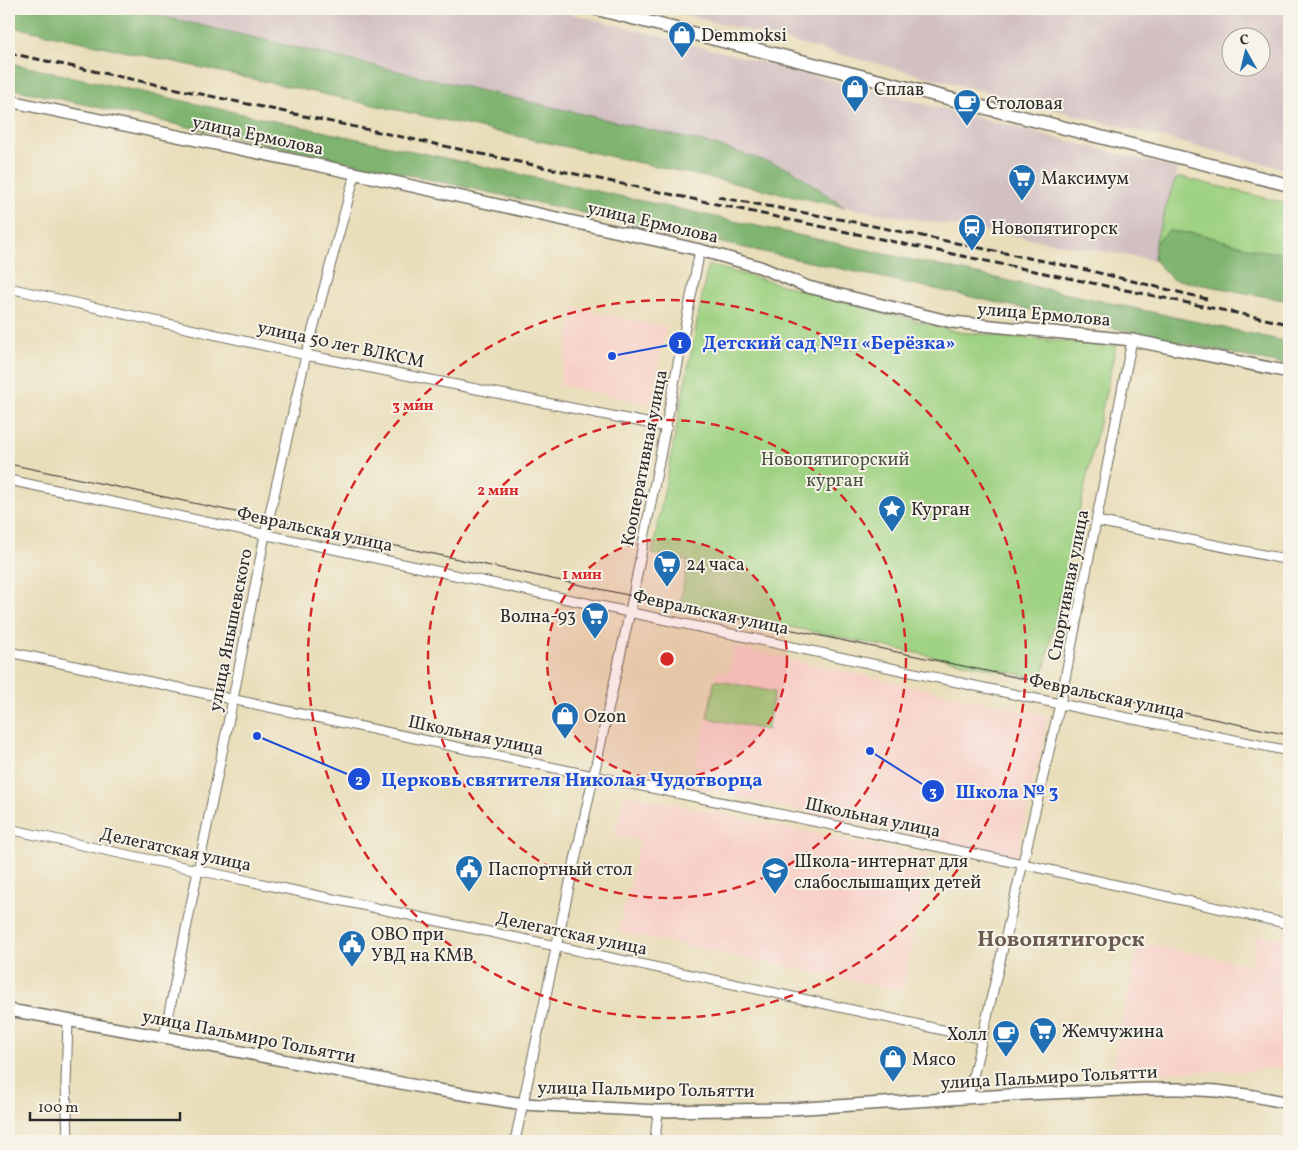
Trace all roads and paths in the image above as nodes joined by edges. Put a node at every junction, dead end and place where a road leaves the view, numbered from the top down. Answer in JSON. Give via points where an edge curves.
{"nodes":[{"id":1,"x":597,"y":9,"type":"edge"},
{"id":2,"x":9,"y":101,"type":"edge"},
{"id":3,"x":355,"y":174,"type":"junction"},
{"id":4,"x":1289,"y":185,"type":"edge"},
{"id":5,"x":700,"y":250,"type":"junction"},
{"id":6,"x":9,"y":288,"type":"edge"},
{"id":7,"x":1132,"y":340,"type":"junction"},
{"id":8,"x":306,"y":355,"type":"junction"},
{"id":9,"x":1289,"y":372,"type":"edge"},
{"id":10,"x":667,"y":427,"type":"junction"},
{"id":11,"x":9,"y":480,"type":"edge"},
{"id":12,"x":1097,"y":521,"type":"junction"},
{"id":13,"x":265,"y":535,"type":"junction"},
{"id":14,"x":1289,"y":560,"type":"edge"},
{"id":15,"x":630,"y":611,"type":"junction"},
{"id":16,"x":9,"y":652,"type":"edge"},
{"id":17,"x":233,"y":699,"type":"junction"},
{"id":18,"x":1060,"y":704,"type":"junction"},
{"id":19,"x":1289,"y":750,"type":"edge"},
{"id":20,"x":593,"y":776,"type":"junction"},
{"id":21,"x":9,"y":829,"type":"edge"},
{"id":22,"x":1023,"y":864,"type":"junction"},
{"id":23,"x":198,"y":871,"type":"junction"},
{"id":24,"x":1289,"y":924,"type":"edge"},
{"id":25,"x":556,"y":946,"type":"junction"},
{"id":26,"x":9,"y":1010,"type":"edge"},
{"id":27,"x":68,"y":1021,"type":"junction"},
{"id":28,"x":164,"y":1036,"type":"junction"},
{"id":29,"x":982,"y":1039,"type":"junction"},
{"id":30,"x":968,"y":1098,"type":"junction"},
{"id":31,"x":1289,"y":1103,"type":"edge"},
{"id":32,"x":523,"y":1104,"type":"junction"},
{"id":33,"x":658,"y":1111,"type":"junction"},
{"id":34,"x":68,"y":1141,"type":"edge"},
{"id":35,"x":515,"y":1141,"type":"edge"},
{"id":36,"x":655,"y":1141,"type":"edge"}],
"edges":[{"from":1,"to":4,"type":"main road"},
{"from":2,"to":3,"type":"street","name":"улица Ермолова"},
{"from":3,"to":5,"type":"street","name":"улица Ермолова"},
{"from":3,"to":8,"type":"street","name":"улица Янышевского"},
{"from":5,"to":7,"type":"street","name":"улица Ермолова","via":[[760,267],[808,286],[952,322]]},
{"from":5,"to":10,"type":"street","name":"Кооперативная улица"},
{"from":6,"to":8,"type":"street","name":"улица 50 лет ВЛКСМ"},
{"from":7,"to":9,"type":"street","name":"улица Ермолова"},
{"from":7,"to":12,"type":"street","name":"Спортивная улица"},
{"from":8,"to":10,"type":"street","name":"улица 50 лет ВЛКСМ"},
{"from":8,"to":13,"type":"street","name":"улица Янышевского"},
{"from":10,"to":15,"type":"street","name":"Кооперативная улица"},
{"from":11,"to":13,"type":"street","name":"Февральская улица"},
{"from":12,"to":14,"type":"street"},
{"from":12,"to":18,"type":"street","name":"Спортивная улица"},
{"from":13,"to":15,"type":"street","name":"Февральская улица"},
{"from":13,"to":17,"type":"street","name":"улица Янышевского"},
{"from":15,"to":18,"type":"street","name":"Февральская улица"},
{"from":15,"to":20,"type":"street","name":"Кооперативная улица"},
{"from":16,"to":17,"type":"street","name":"Школьная улица"},
{"from":17,"to":20,"type":"street","name":"Школьная улица"},
{"from":17,"to":23,"type":"street","name":"улица Янышевского"},
{"from":18,"to":19,"type":"street","name":"Февральская улица"},
{"from":18,"to":22,"type":"street","name":"Спортивная улица"},
{"from":20,"to":22,"type":"street","name":"Школьная улица"},
{"from":20,"to":25,"type":"street","name":"Кооперативная улица"},
{"from":21,"to":23,"type":"street","name":"Делегатская улица"},
{"from":22,"to":24,"type":"street","name":"Школьная улица"},
{"from":22,"to":29,"type":"street","name":"Спортивная улица"},
{"from":23,"to":25,"type":"street","name":"Делегатская улица"},
{"from":23,"to":28,"type":"street","name":"улица Янышевского"},
{"from":25,"to":29,"type":"street","name":"Делегатская улица"},
{"from":25,"to":32,"type":"street","name":"Кооперативная улица"},
{"from":26,"to":27,"type":"street","name":"улица Пальмиро Тольятти"},
{"from":27,"to":28,"type":"street","name":"улица Пальмиро Тольятти"},
{"from":27,"to":34,"type":"street"},
{"from":28,"to":32,"type":"street","name":"улица Пальмиро Тольятти"},
{"from":29,"to":30,"type":"street","name":"Спортивная улица"},
{"from":30,"to":31,"type":"street","name":"улица Пальмиро Тольятти","via":[[1182,1089]]},
{"from":30,"to":33,"type":"street","name":"улица Пальмиро Тольятти","via":[[790,1109]]},
{"from":32,"to":33,"type":"street","name":"улица Пальмиро Тольятти"},
{"from":32,"to":35,"type":"street","name":"Кооперативная улица"},
{"from":33,"to":36,"type":"street"}]}
